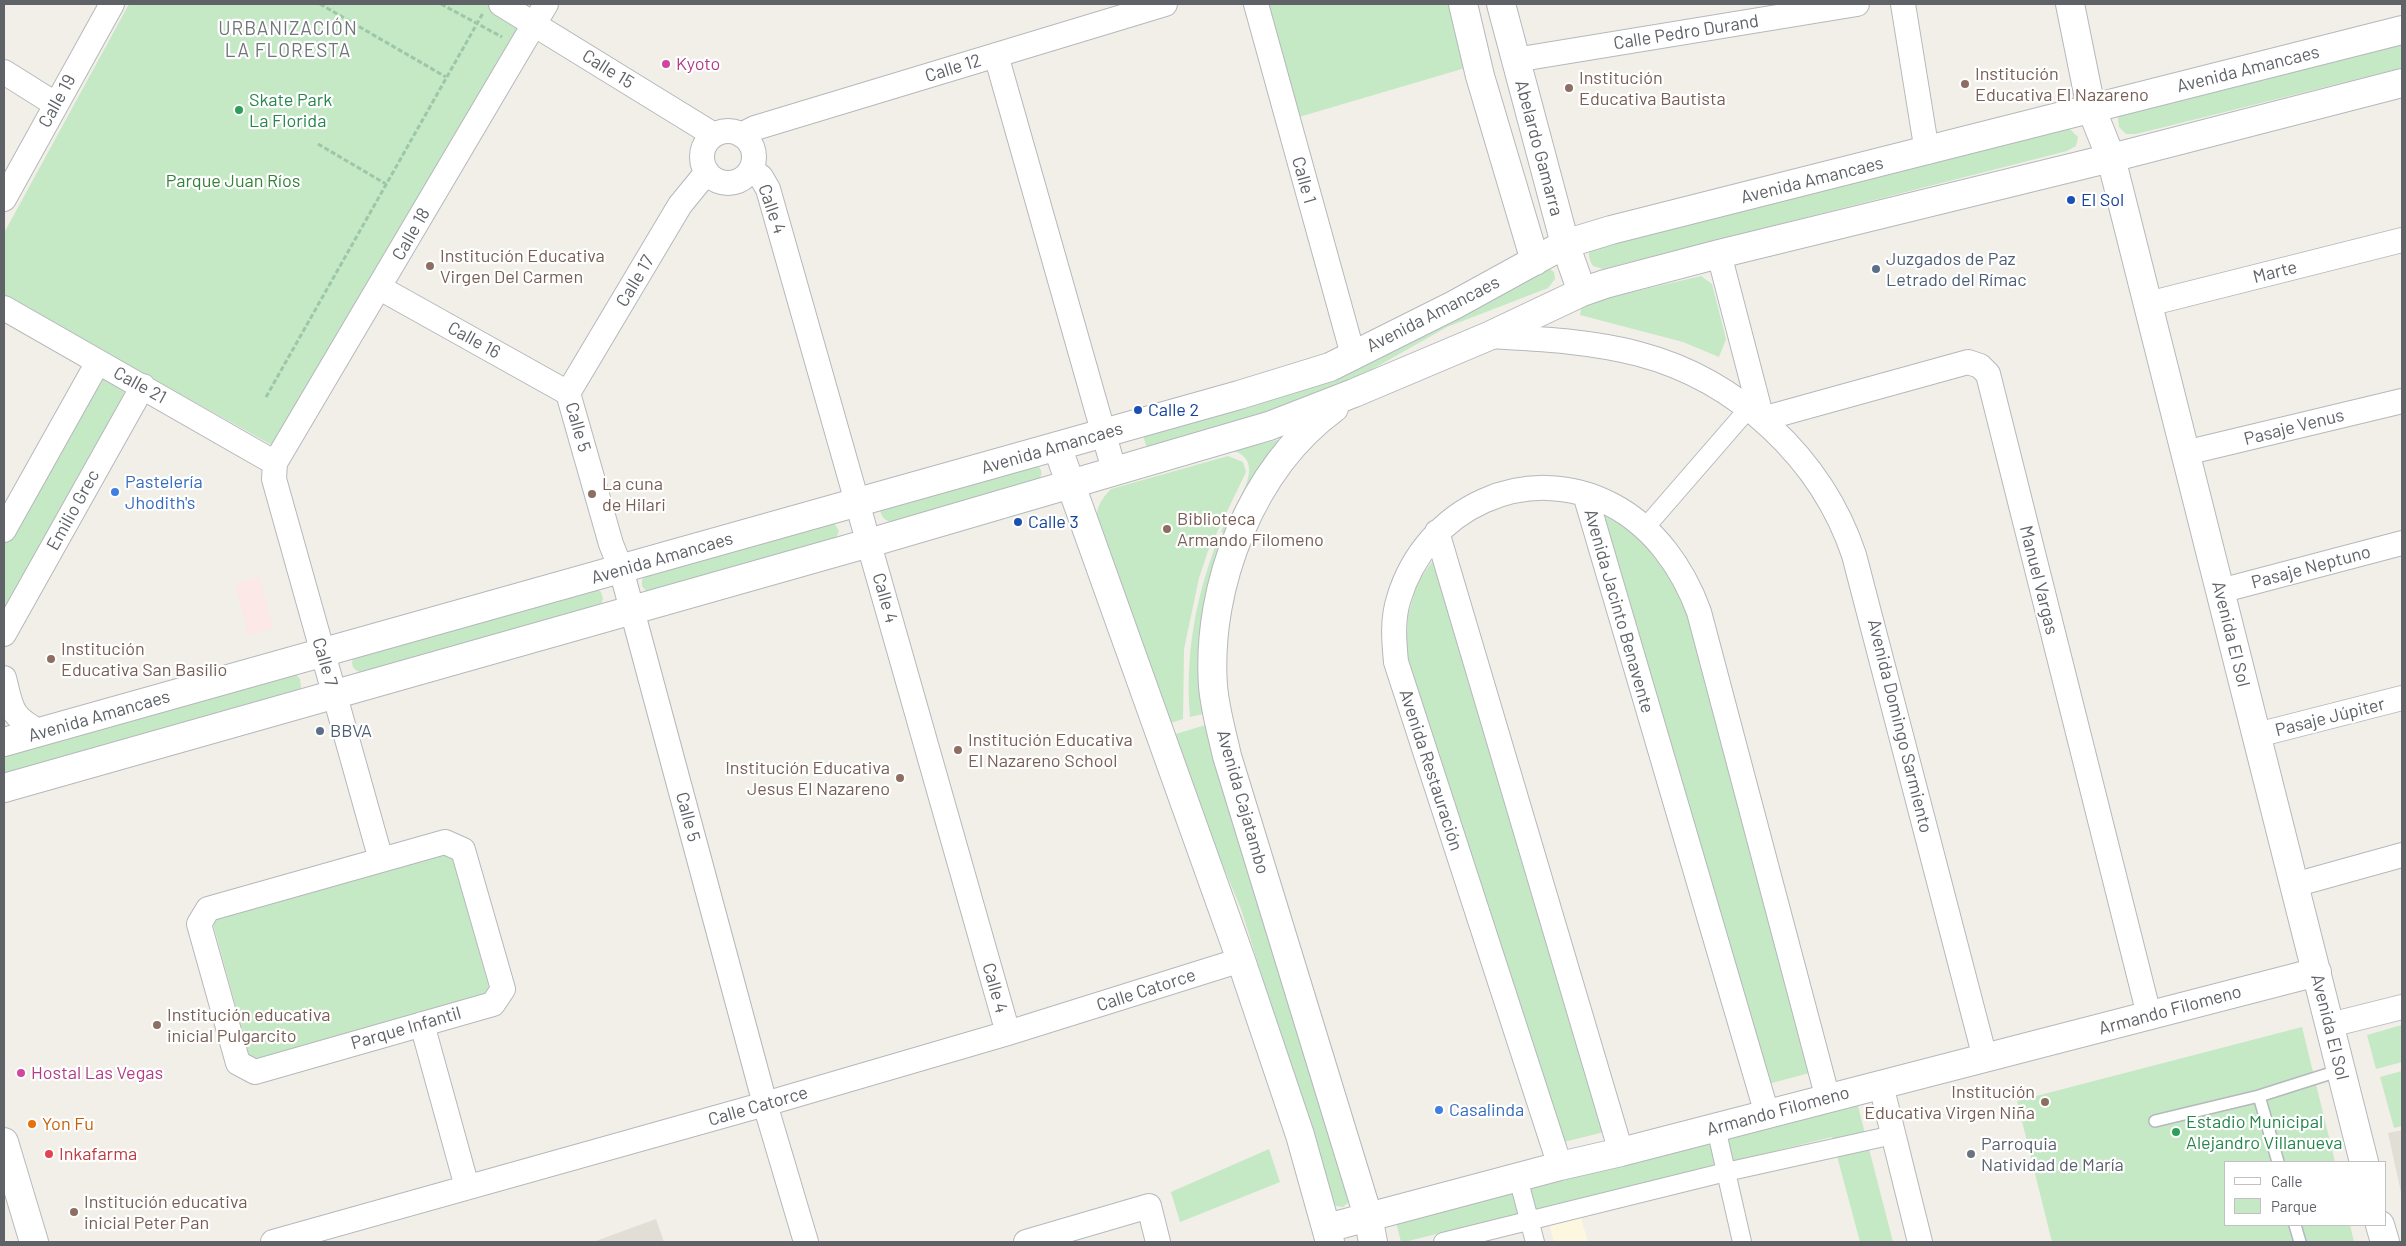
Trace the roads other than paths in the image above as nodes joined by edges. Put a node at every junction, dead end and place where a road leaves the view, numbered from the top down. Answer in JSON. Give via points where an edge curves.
{"nodes":[{"id":1,"x":112,"y":4,"type":"edge"},
{"id":2,"x":1165,"y":4,"type":"edge"},
{"id":3,"x":1256,"y":4,"type":"edge"},
{"id":4,"x":1463,"y":4,"type":"edge"},
{"id":5,"x":1501,"y":4,"type":"edge"},
{"id":6,"x":1857,"y":4,"type":"edge"},
{"id":7,"x":1902,"y":4,"type":"edge"},
{"id":8,"x":2070,"y":4,"type":"edge"},
{"id":9,"x":493,"y":7,"type":"edge"},
{"id":10,"x":541,"y":13,"type":"edge"},
{"id":11,"x":2402,"y":30,"type":"edge"},
{"id":12,"x":996,"y":55,"type":"junction"},
{"id":13,"x":1515,"y":60,"type":"junction"},
{"id":14,"x":4,"y":72,"type":"edge"},
{"id":15,"x":2402,"y":83,"type":"edge"},
{"id":16,"x":55,"y":104,"type":"junction"},
{"id":17,"x":2091,"y":108,"type":"junction"},
{"id":18,"x":714,"y":135,"type":"junction"},
{"id":19,"x":741,"y":136,"type":"junction"},
{"id":20,"x":1928,"y":152,"type":"junction"},
{"id":21,"x":2111,"y":158,"type":"junction"},
{"id":22,"x":751,"y":169,"type":"junction"},
{"id":23,"x":707,"y":172,"type":"junction"},
{"id":24,"x":4,"y":199,"type":"edge"},
{"id":25,"x":2402,"y":240,"type":"edge"},
{"id":26,"x":1565,"y":244,"type":"junction"},
{"id":27,"x":1719,"y":254,"type":"junction"},
{"id":28,"x":1535,"y":261,"type":"junction"},
{"id":29,"x":380,"y":288,"type":"junction"},
{"id":30,"x":1582,"y":292,"type":"junction"},
{"id":31,"x":2148,"y":304,"type":"junction"},
{"id":32,"x":4,"y":308,"type":"edge"},
{"id":33,"x":1489,"y":336,"type":"junction"},
{"id":34,"x":1353,"y":355,"type":"junction"},
{"id":35,"x":98,"y":362,"type":"junction"},
{"id":36,"x":143,"y":386,"type":"junction"},
{"id":37,"x":568,"y":393,"type":"junction"},
{"id":38,"x":1354,"y":394,"type":"junction"},
{"id":39,"x":2402,"y":401,"type":"edge"},
{"id":40,"x":1756,"y":413,"type":"junction"},
{"id":41,"x":1105,"y":433,"type":"junction"},
{"id":42,"x":1058,"y":446,"type":"junction"},
{"id":43,"x":2185,"y":453,"type":"junction"},
{"id":44,"x":275,"y":463,"type":"junction"},
{"id":45,"x":1114,"y":470,"type":"junction"},
{"id":46,"x":1070,"y":485,"type":"junction"},
{"id":47,"x":1585,"y":494,"type":"junction"},
{"id":48,"x":858,"y":503,"type":"junction"},
{"id":49,"x":1644,"y":529,"type":"junction"},
{"id":50,"x":4,"y":530,"type":"edge"},
{"id":51,"x":1437,"y":532,"type":"junction"},
{"id":52,"x":870,"y":543,"type":"junction"},
{"id":53,"x":2402,"y":543,"type":"edge"},
{"id":54,"x":620,"y":569,"type":"junction"},
{"id":55,"x":2220,"y":591,"type":"junction"},
{"id":56,"x":631,"y":610,"type":"junction"},
{"id":57,"x":4,"y":634,"type":"edge"},
{"id":58,"x":323,"y":654,"type":"junction"},
{"id":59,"x":4,"y":678,"type":"edge"},
{"id":60,"x":334,"y":695,"type":"junction"},
{"id":61,"x":2402,"y":698,"type":"edge"},
{"id":62,"x":40,"y":732,"type":"junction"},
{"id":63,"x":2257,"y":735,"type":"junction"},
{"id":64,"x":4,"y":742,"type":"edge"},
{"id":65,"x":4,"y":788,"type":"edge"},
{"id":66,"x":2402,"y":855,"type":"edge"},
{"id":67,"x":381,"y":860,"type":"junction"},
{"id":68,"x":2294,"y":885,"type":"junction"},
{"id":69,"x":1240,"y":960,"type":"junction"},
{"id":70,"x":2317,"y":972,"type":"junction"},
{"id":71,"x":2402,"y":1006,"type":"edge"},
{"id":72,"x":2149,"y":1015,"type":"junction"},
{"id":73,"x":422,"y":1024,"type":"junction"},
{"id":74,"x":2330,"y":1026,"type":"junction"},
{"id":75,"x":1008,"y":1033,"type":"junction"},
{"id":76,"x":1985,"y":1058,"type":"junction"},
{"id":77,"x":2341,"y":1070,"type":"junction"},
{"id":78,"x":1881,"y":1085,"type":"junction"},
{"id":79,"x":2259,"y":1096,"type":"junction"},
{"id":80,"x":1828,"y":1099,"type":"junction"},
{"id":81,"x":765,"y":1104,"type":"junction"},
{"id":82,"x":1767,"y":1114,"type":"junction"},
{"id":83,"x":2155,"y":1121,"type":"dead end"},
{"id":84,"x":1716,"y":1128,"type":"junction"},
{"id":85,"x":1893,"y":1135,"type":"junction"},
{"id":86,"x":4,"y":1142,"type":"edge"},
{"id":87,"x":1621,"y":1152,"type":"junction"},
{"id":88,"x":2278,"y":1161,"type":"edge"},
{"id":89,"x":2364,"y":1161,"type":"edge"},
{"id":90,"x":1560,"y":1166,"type":"junction"},
{"id":91,"x":7,"y":1168,"type":"edge"},
{"id":92,"x":1726,"y":1172,"type":"junction"},
{"id":93,"x":1518,"y":1178,"type":"junction"},
{"id":94,"x":467,"y":1187,"type":"junction"},
{"id":95,"x":1368,"y":1216,"type":"junction"},
{"id":96,"x":1530,"y":1222,"type":"junction"},
{"id":97,"x":2295,"y":1226,"type":"edge"},
{"id":98,"x":2380,"y":1226,"type":"edge"},
{"id":99,"x":1329,"y":1235,"type":"edge"},
{"id":100,"x":34,"y":1242,"type":"edge"},
{"id":101,"x":273,"y":1242,"type":"edge"},
{"id":102,"x":806,"y":1242,"type":"edge"},
{"id":103,"x":1026,"y":1242,"type":"edge"},
{"id":104,"x":1158,"y":1242,"type":"edge"},
{"id":105,"x":1373,"y":1242,"type":"edge"},
{"id":106,"x":1443,"y":1242,"type":"edge"},
{"id":107,"x":1535,"y":1242,"type":"edge"},
{"id":108,"x":1742,"y":1242,"type":"edge"},
{"id":109,"x":1920,"y":1242,"type":"edge"},
{"id":110,"x":2300,"y":1242,"type":"edge"},
{"id":111,"x":2384,"y":1242,"type":"edge"}],
"edges":[{"from":1,"to":16,"type":"street","name":"Calle 19"},
{"from":2,"to":12,"type":"street","name":"Calle 12"},
{"from":3,"to":34,"type":"street","name":"Calle 1"},
{"from":4,"to":28,"type":"street","name":"Abelardo Gamarra","via":[[1480,76]]},
{"from":5,"to":13,"type":"street","name":"Abelardo Gamarra"},
{"from":6,"to":13,"type":"street","name":"Calle Pedro Durand"},
{"from":7,"to":20,"type":"street"},
{"from":8,"to":17,"type":"street","name":"Avenida El Sol"},
{"from":9,"to":10,"type":"street","name":"Calle 15"},
{"from":10,"to":18,"type":"street","name":"Calle 15"},
{"from":10,"to":29,"type":"street","name":"Calle 18"},
{"from":11,"to":17,"type":"street","name":"Avenida Amancaes"},
{"from":12,"to":19,"type":"street","name":"Calle 12","via":[[755,128]]},
{"from":12,"to":41,"type":"street"},
{"from":13,"to":26,"type":"street","name":"Abelardo Gamarra"},
{"from":14,"to":16,"type":"street"},
{"from":15,"to":21,"type":"street"},
{"from":16,"to":24,"type":"street","name":"Calle 19"},
{"from":17,"to":20,"type":"street","name":"Avenida Amancaes"},
{"from":17,"to":21,"type":"street","name":"Avenida El Sol"},
{"from":18,"to":19,"type":"street","via":[[728,132]]},
{"from":18,"to":23,"type":"street","via":[[702,156]]},
{"from":19,"to":22,"type":"street","via":[[753,152]]},
{"from":20,"to":26,"type":"street","name":"Avenida Amancaes"},
{"from":21,"to":27,"type":"street"},
{"from":21,"to":31,"type":"street","name":"Avenida El Sol"},
{"from":22,"to":23,"type":"street","via":[[739,181],[730,183],[721,182]]},
{"from":22,"to":48,"type":"street","name":"Calle 4","via":[[768,189]]},
{"from":23,"to":37,"type":"street","name":"Calle 17","via":[[680,205]]},
{"from":25,"to":31,"type":"street","name":"Marte"},
{"from":26,"to":28,"type":"street","name":"Avenida Amancaes"},
{"from":26,"to":30,"type":"street","name":"Abelardo Gamarra"},
{"from":27,"to":30,"type":"street"},
{"from":27,"to":40,"type":"street","name":"Avenida Domingo Sarmiento"},
{"from":28,"to":34,"type":"street","name":"Avenida Amancaes"},
{"from":29,"to":37,"type":"street","name":"Calle 16"},
{"from":29,"to":44,"type":"street","name":"Calle 18"},
{"from":30,"to":33,"type":"street"},
{"from":31,"to":43,"type":"street","name":"Avenida El Sol"},
{"from":32,"to":35,"type":"street","name":"Calle 21"},
{"from":33,"to":38,"type":"street"},
{"from":33,"to":40,"type":"street","name":"Avenida Domingo Sarmiento","via":[[1583,343],[1640,354],[1700,378]]},
{"from":34,"to":41,"type":"street","name":"Avenida Amancaes","via":[[1321,370]]},
{"from":35,"to":36,"type":"street","name":"Calle 21"},
{"from":35,"to":50,"type":"street"},
{"from":36,"to":44,"type":"street","name":"Calle 21"},
{"from":36,"to":57,"type":"street","name":"Emilio Grec"},
{"from":37,"to":54,"type":"street","name":"Calle 5"},
{"from":38,"to":45,"type":"street","via":[[1269,426]]},
{"from":38,"to":95,"type":"street","name":"Avenida Cajatambo","via":[[1303,436],[1280,463],[1256,500],[1225,576],[1213,648],[1214,686],[1227,756]]},
{"from":39,"to":43,"type":"street","name":"Pasaje Venus"},
{"from":40,"to":49,"type":"street"},
{"from":40,"to":72,"type":"street","name":"Manuel Vargas","via":[[1968,362],[1980,366],[1988,374]]},
{"from":40,"to":76,"type":"street","name":"Avenida Domingo Sarmiento","via":[[1811,471],[1846,529]]},
{"from":41,"to":42,"type":"street","name":"Avenida Amancaes"},
{"from":41,"to":45,"type":"street"},
{"from":42,"to":46,"type":"street"},
{"from":42,"to":48,"type":"street","name":"Avenida Amancaes"},
{"from":43,"to":55,"type":"street","name":"Avenida El Sol"},
{"from":44,"to":58,"type":"street","name":"Calle 7","via":[[274,479]]},
{"from":45,"to":46,"type":"street"},
{"from":46,"to":52,"type":"street"},
{"from":46,"to":69,"type":"street"},
{"from":47,"to":49,"type":"street","name":"Avenida Jacinto Benavente","via":[[1612,505]]},
{"from":47,"to":51,"type":"street","name":"Avenida Restauración","via":[[1547,488],[1500,494],[1473,505]]},
{"from":47,"to":82,"type":"street","name":"Avenida Jacinto Benavente"},
{"from":48,"to":52,"type":"street","name":"Calle 4"},
{"from":48,"to":54,"type":"street","name":"Avenida Amancaes"},
{"from":49,"to":80,"type":"street","name":"Avenida Jacinto Benavente","via":[[1678,567],[1699,612]]},
{"from":51,"to":87,"type":"street"},
{"from":51,"to":90,"type":"street","name":"Avenida Restauración","via":[[1426,543],[1410,570],[1398,599],[1394,630],[1396,662]]},
{"from":52,"to":56,"type":"street"},
{"from":52,"to":75,"type":"street","name":"Calle 4"},
{"from":53,"to":55,"type":"street","name":"Pasaje Neptuno"},
{"from":54,"to":56,"type":"street","name":"Calle 5"},
{"from":54,"to":58,"type":"street","name":"Avenida Amancaes"},
{"from":55,"to":63,"type":"street","name":"Avenida El Sol"},
{"from":56,"to":60,"type":"street"},
{"from":56,"to":81,"type":"street","name":"Calle 5"},
{"from":58,"to":60,"type":"street","name":"Calle 7"},
{"from":58,"to":62,"type":"street","name":"Avenida Amancaes"},
{"from":59,"to":62,"type":"street","via":[[13,711],[20,721]]},
{"from":60,"to":65,"type":"street"},
{"from":60,"to":67,"type":"street","name":"Calle 7"},
{"from":61,"to":63,"type":"street","name":"Pasaje Júpiter"},
{"from":62,"to":64,"type":"street","name":"Avenida Amancaes"},
{"from":63,"to":68,"type":"street","name":"Avenida El Sol"},
{"from":66,"to":68,"type":"street"},
{"from":67,"to":73,"type":"street","name":"Parque Infantil","via":[[445,842],[463,850],[503,989],[493,1004]]},
{"from":67,"to":73,"type":"street","name":"Parque Infantil","via":[[208,908],[198,924],[238,1063],[255,1072]]},
{"from":68,"to":70,"type":"street","name":"Avenida El Sol"},
{"from":69,"to":75,"type":"street","name":"Calle Catorce"},
{"from":69,"to":99,"type":"street","via":[[1300,1135]]},
{"from":70,"to":72,"type":"street","name":"Armando Filomeno"},
{"from":70,"to":74,"type":"street","name":"Avenida El Sol"},
{"from":71,"to":74,"type":"street"},
{"from":72,"to":76,"type":"street","name":"Armando Filomeno"},
{"from":73,"to":94,"type":"street"},
{"from":74,"to":77,"type":"street","name":"Avenida El Sol"},
{"from":75,"to":81,"type":"street","name":"Calle Catorce"},
{"from":76,"to":78,"type":"street","name":"Armando Filomeno"},
{"from":77,"to":79,"type":"lane"},
{"from":77,"to":89,"type":"street","name":"Avenida El Sol"},
{"from":78,"to":80,"type":"street","name":"Armando Filomeno"},
{"from":78,"to":85,"type":"street"},
{"from":79,"to":83,"type":"lane"},
{"from":79,"to":88,"type":"lane"},
{"from":80,"to":82,"type":"street","name":"Armando Filomeno"},
{"from":81,"to":94,"type":"street","name":"Calle Catorce"},
{"from":81,"to":102,"type":"street","name":"Calle 5"},
{"from":82,"to":84,"type":"street","name":"Armando Filomeno"},
{"from":84,"to":87,"type":"street","name":"Armando Filomeno"},
{"from":84,"to":92,"type":"street"},
{"from":85,"to":92,"type":"street"},
{"from":85,"to":109,"type":"street"},
{"from":86,"to":91,"type":"street"},
{"from":87,"to":90,"type":"street","name":"Armando Filomeno"},
{"from":90,"to":93,"type":"street","name":"Armando Filomeno"},
{"from":91,"to":100,"type":"street"},
{"from":92,"to":96,"type":"street"},
{"from":92,"to":108,"type":"street"},
{"from":93,"to":95,"type":"street","name":"Armando Filomeno"},
{"from":93,"to":96,"type":"street"},
{"from":94,"to":101,"type":"street","name":"Calle Catorce"},
{"from":95,"to":99,"type":"street","name":"Armando Filomeno"},
{"from":95,"to":105,"type":"street","name":"Avenida Cajatambo"},
{"from":96,"to":106,"type":"street"},
{"from":96,"to":107,"type":"street"},
{"from":97,"to":110,"type":"lane"},
{"from":98,"to":111,"type":"street"},
{"from":103,"to":104,"type":"street","via":[[1149,1206]]}]}
